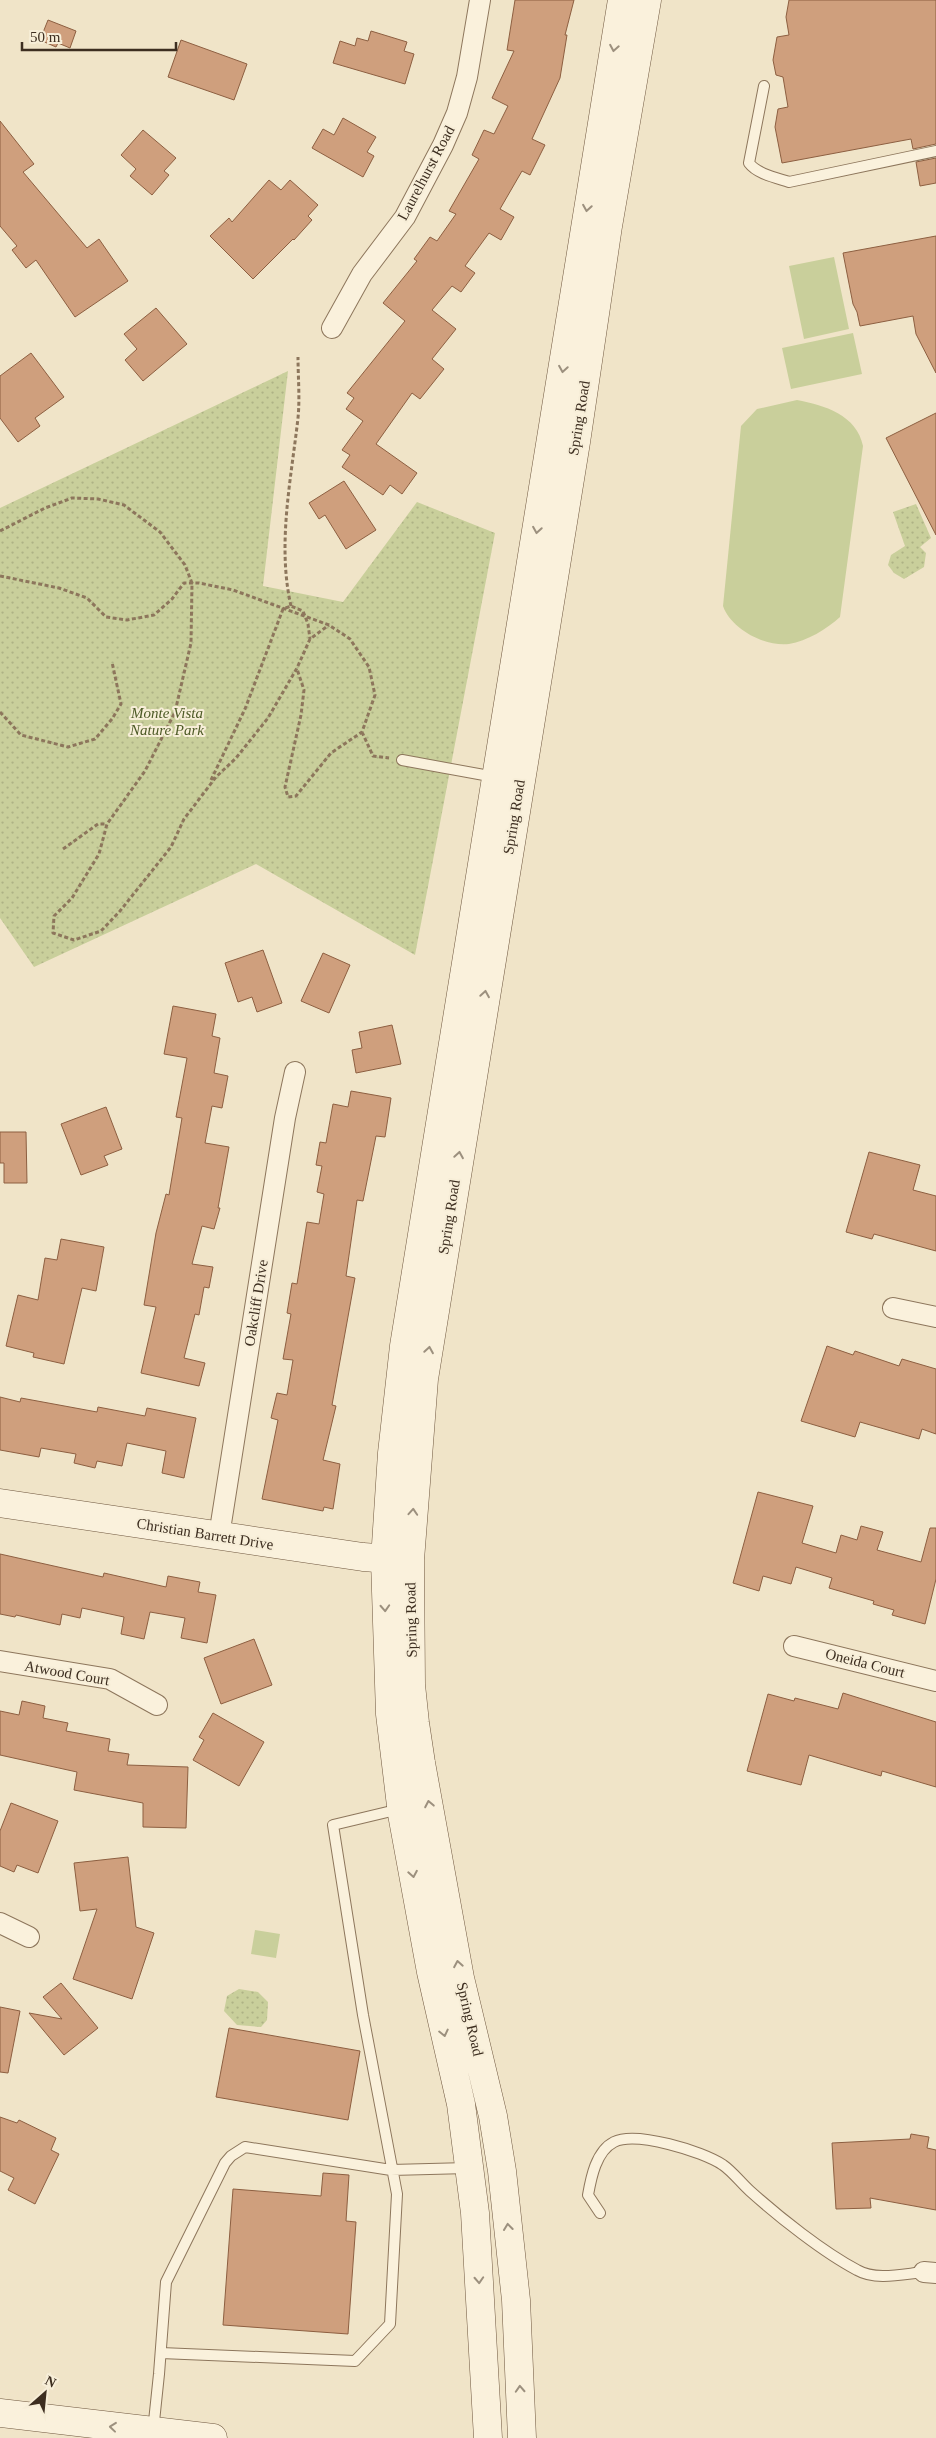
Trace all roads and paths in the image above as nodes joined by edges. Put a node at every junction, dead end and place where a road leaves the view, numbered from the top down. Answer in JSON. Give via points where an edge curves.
{"nodes":[{"id":1,"x":480,"y":0,"type":"edge"},
{"id":2,"x":622,"y":0,"type":"edge"},
{"id":3,"x":647,"y":0,"type":"edge"},
{"id":4,"x":764,"y":86,"type":"dead end"},
{"id":5,"x":936,"y":150,"type":"edge"},
{"id":6,"x":332,"y":328,"type":"dead end"},
{"id":7,"x":298,"y":357,"type":"dead end"},
{"id":8,"x":0,"y":531,"type":"edge"},
{"id":9,"x":0,"y":576,"type":"edge"},
{"id":10,"x":192,"y":583,"type":"junction"},
{"id":11,"x":291,"y":606,"type":"junction"},
{"id":12,"x":283,"y":609,"type":"junction"},
{"id":13,"x":305,"y":617,"type":"junction"},
{"id":14,"x":329,"y":626,"type":"junction"},
{"id":15,"x":310,"y":639,"type":"junction"},
{"id":16,"x":112,"y":662,"type":"dead end"},
{"id":17,"x":297,"y":668,"type":"junction"},
{"id":18,"x":0,"y":712,"type":"edge"},
{"id":19,"x":362,"y":732,"type":"junction"},
{"id":20,"x":402,"y":760,"type":"joint"},
{"id":21,"x":496,"y":778,"type":"junction"},
{"id":22,"x":208,"y":787,"type":"junction"},
{"id":23,"x":108,"y":824,"type":"junction"},
{"id":24,"x":64,"y":848,"type":"dead end"},
{"id":25,"x":295,"y":1072,"type":"dead end"},
{"id":26,"x":894,"y":1308,"type":"dead end"},
{"id":27,"x":936,"y":1317,"type":"edge"},
{"id":28,"x":0,"y":1503,"type":"edge"},
{"id":29,"x":219,"y":1536,"type":"junction"},
{"id":30,"x":398,"y":1560,"type":"junction"},
{"id":31,"x":794,"y":1646,"type":"dead end"},
{"id":32,"x":0,"y":1661,"type":"edge"},
{"id":33,"x":936,"y":1681,"type":"edge"},
{"id":34,"x":157,"y":1705,"type":"dead end"},
{"id":35,"x":401,"y":1809,"type":"junction"},
{"id":36,"x":0,"y":1923,"type":"edge"},
{"id":37,"x":29,"y":1937,"type":"dead end"},
{"id":38,"x":469,"y":2168,"type":"junction"},
{"id":39,"x":391,"y":2170,"type":"junction"},
{"id":40,"x":600,"y":2213,"type":"dead end"},
{"id":41,"x":930,"y":2273,"type":"edge"},
{"id":42,"x":161,"y":2353,"type":"junction"},
{"id":43,"x":0,"y":2414,"type":"edge"},
{"id":44,"x":152,"y":2432,"type":"junction"},
{"id":45,"x":213,"y":2438,"type":"edge"},
{"id":46,"x":488,"y":2438,"type":"edge"},
{"id":47,"x":521,"y":2438,"type":"edge"}],
"edges":[{"from":1,"to":6,"type":"street","name":"Laurelhurst Road","via":[[467,77],[457,113],[443,145],[405,217],[362,274]]},
{"from":2,"to":21,"type":"main road","name":"Spring Road","one_way":true},
{"from":30,"to":3,"type":"main road","name":"Spring Road","one_way":true,"via":[[608,226]]},
{"from":4,"to":5,"type":"lane","via":[[749,163],[753,168],[789,182]]},
{"from":7,"to":11,"type":"path","via":[[298,418],[286,504],[287,589]]},
{"from":8,"to":10,"type":"path","via":[[72,498],[124,505],[160,532],[185,565]]},
{"from":9,"to":10,"type":"path","via":[[59,588],[87,598],[106,617],[127,620],[154,615],[172,600],[184,583]]},
{"from":10,"to":12,"type":"path","via":[[233,590]]},
{"from":10,"to":23,"type":"path","via":[[191,642],[175,712],[145,771]]},
{"from":11,"to":12,"type":"path"},
{"from":11,"to":13,"type":"path","via":[[303,611]]},
{"from":12,"to":13,"type":"path"},
{"from":12,"to":22,"type":"path","via":[[245,709]]},
{"from":13,"to":14,"type":"path"},
{"from":13,"to":15,"type":"path"},
{"from":14,"to":15,"type":"path"},
{"from":14,"to":19,"type":"path","via":[[350,639],[370,666],[375,695]]},
{"from":15,"to":17,"type":"path"},
{"from":16,"to":18,"type":"path","via":[[121,704],[94,739],[68,747],[21,735]]},
{"from":17,"to":19,"type":"path","via":[[304,690],[285,787],[288,797],[296,796],[331,753]]},
{"from":17,"to":22,"type":"path","via":[[268,718]]},
{"from":19,"to":20,"type":"path","via":[[374,756]]},
{"from":20,"to":21,"type":"lane"},
{"from":21,"to":30,"type":"main road","name":"Spring Road","via":[[404,1346],[392,1453]]},
{"from":22,"to":23,"type":"path","via":[[184,819],[171,847],[101,931],[74,940],[53,933],[54,916],[72,898],[99,854]]},
{"from":23,"to":24,"type":"path","via":[[98,824]]},
{"from":25,"to":29,"type":"street","name":"Oakcliff Drive"},
{"from":26,"to":27,"type":"street"},
{"from":28,"to":29,"type":"main road","name":"Christian Barrett Drive"},
{"from":29,"to":30,"type":"main road","name":"Christian Barrett Drive"},
{"from":30,"to":35,"type":"main road","name":"Spring Road","one_way":true,"via":[[390,1714]]},
{"from":47,"to":30,"type":"main road","name":"Spring Road","one_way":true,"via":[[516,2300],[502,2170],[493,2116],[460,1978],[416,1731]]},
{"from":31,"to":33,"type":"street","name":"Oneida Court"},
{"from":32,"to":34,"type":"street","name":"Atwood Court","via":[[110,1679]]},
{"from":35,"to":38,"type":"main road","name":"Spring Road","one_way":true,"via":[[430,1972],[461,2104]]},
{"from":35,"to":39,"type":"lane","via":[[333,1825]]},
{"from":36,"to":37,"type":"street"},
{"from":38,"to":39,"type":"lane"},
{"from":38,"to":46,"type":"main road","name":"Spring Road","one_way":true,"via":[[475,2213]]},
{"from":39,"to":42,"type":"lane","via":[[244,2147],[231,2156],[166,2282]]},
{"from":39,"to":42,"type":"lane","via":[[397,2194],[390,2324],[355,2361]]},
{"from":40,"to":41,"type":"lane","via":[[588,2195],[592,2175],[612,2142],[624,2139],[667,2143],[723,2165],[751,2192],[858,2271],[885,2276]]},
{"from":42,"to":44,"type":"lane"},
{"from":44,"to":43,"type":"main road","one_way":true},
{"from":44,"to":45,"type":"main road"}]}
